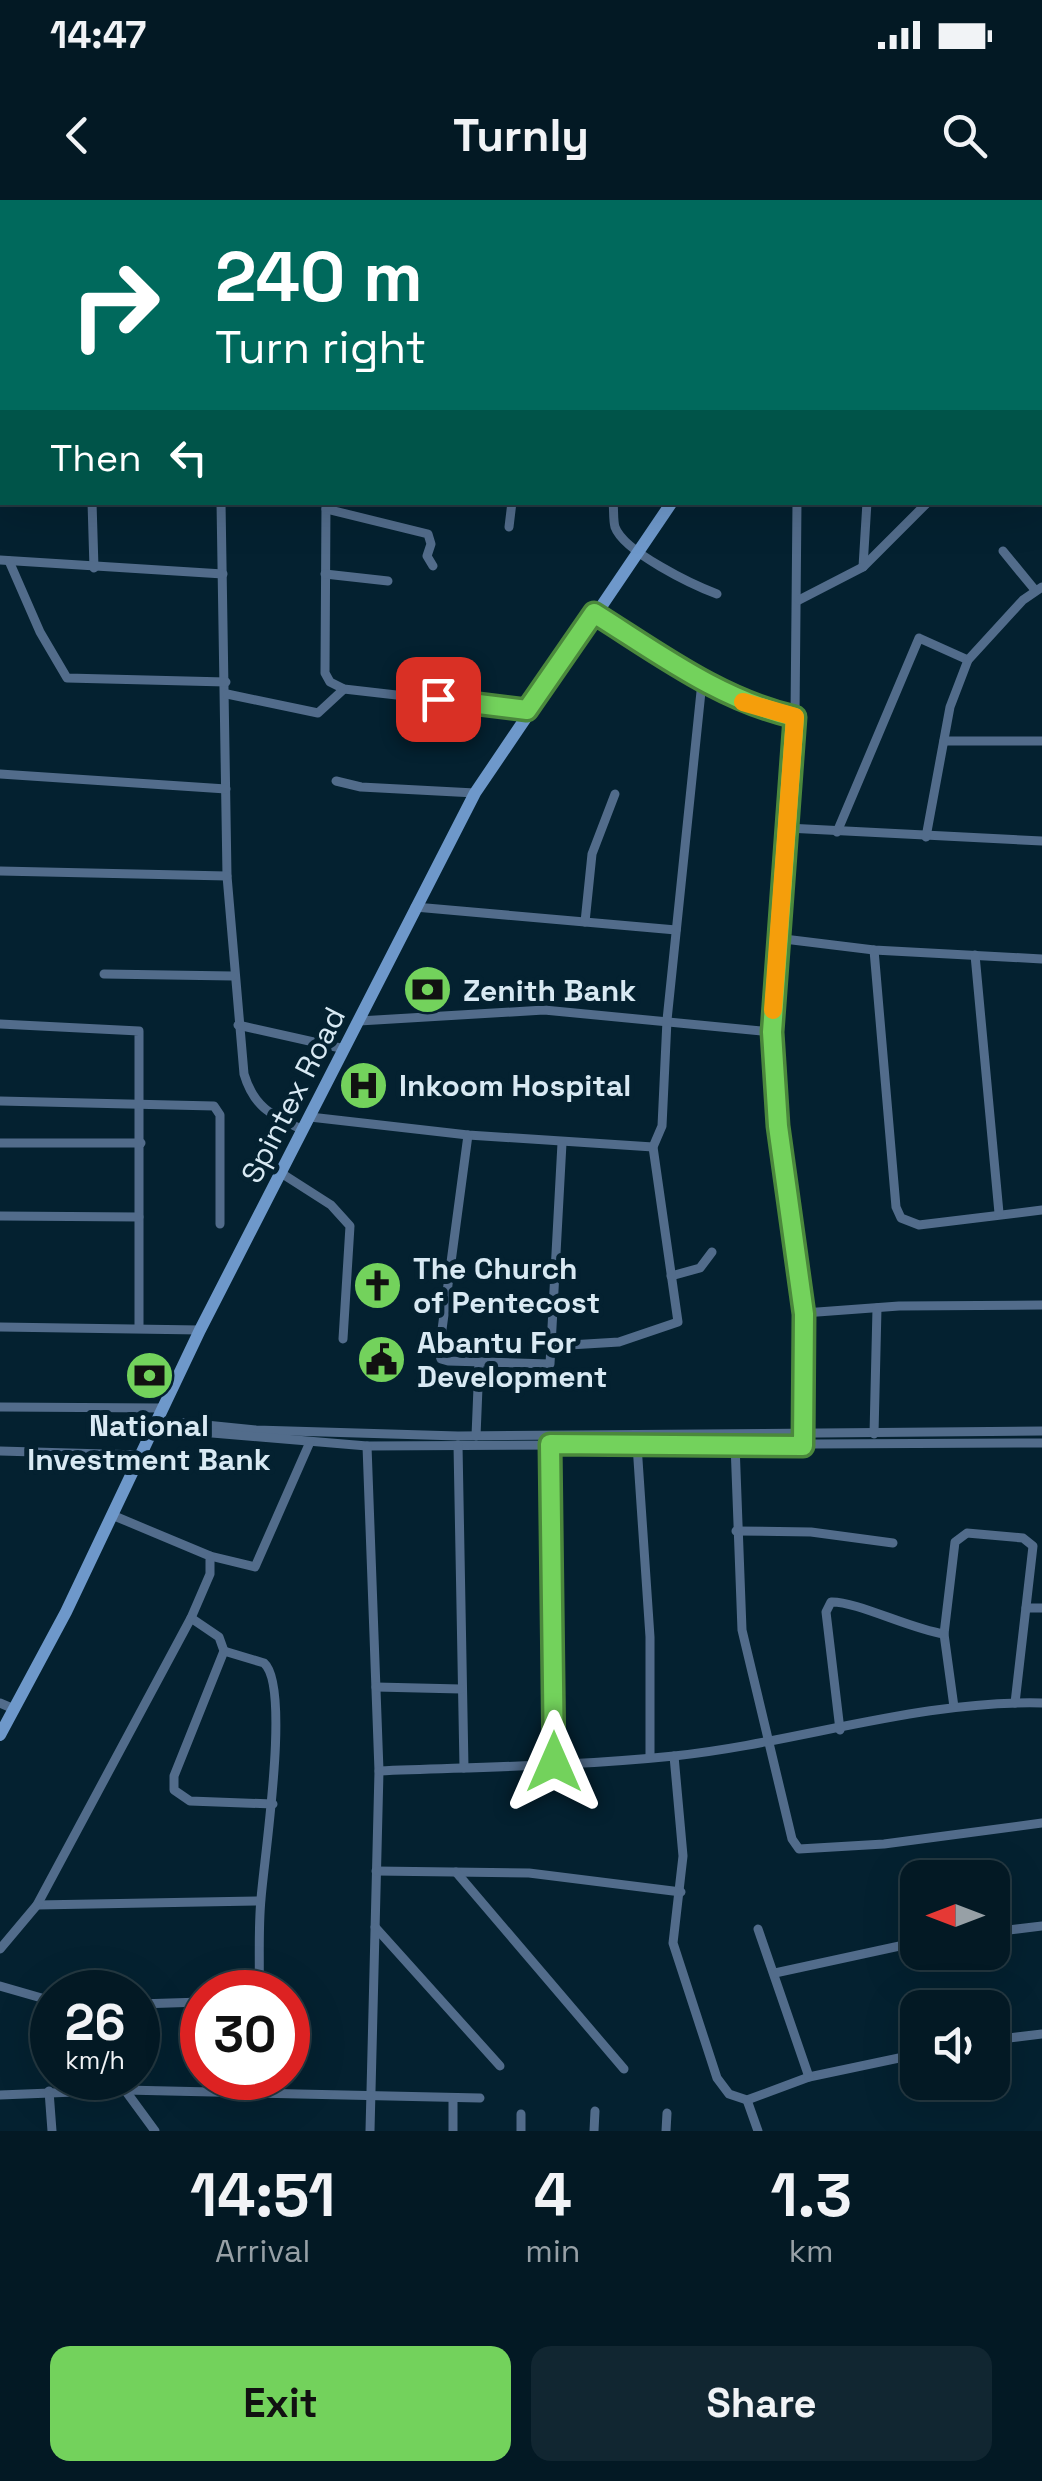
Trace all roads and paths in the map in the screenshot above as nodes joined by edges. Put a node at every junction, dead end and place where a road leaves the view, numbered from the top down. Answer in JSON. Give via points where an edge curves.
{"nodes":[{"id":1,"x":92,"y":505,"type":"edge"},
{"id":2,"x":221,"y":505,"type":"edge"},
{"id":3,"x":512,"y":505,"type":"edge"},
{"id":4,"x":614,"y":505,"type":"edge"},
{"id":5,"x":670,"y":505,"type":"edge"},
{"id":6,"x":797,"y":505,"type":"edge"},
{"id":7,"x":867,"y":505,"type":"edge"},
{"id":8,"x":925,"y":505,"type":"edge"},
{"id":9,"x":326,"y":506,"type":"edge"},
{"id":10,"x":509,"y":527,"type":"dead end"},
{"id":11,"x":639,"y":550,"type":"junction"},
{"id":12,"x":1002,"y":551,"type":"dead end"},
{"id":13,"x":4,"y":560,"type":"edge"},
{"id":14,"x":432,"y":566,"type":"dead end"},
{"id":15,"x":863,"y":567,"type":"junction"},
{"id":16,"x":94,"y":568,"type":"junction"},
{"id":17,"x":223,"y":574,"type":"junction"},
{"id":18,"x":326,"y":574,"type":"junction"},
{"id":19,"x":388,"y":581,"type":"dead end"},
{"id":20,"x":1039,"y":588,"type":"edge"},
{"id":21,"x":718,"y":594,"type":"dead end"},
{"id":22,"x":800,"y":600,"type":"junction"},
{"id":23,"x":594,"y":613,"type":"junction"},
{"id":24,"x":968,"y":660,"type":"junction"},
{"id":25,"x":226,"y":682,"type":"junction"},
{"id":26,"x":702,"y":682,"type":"junction"},
{"id":27,"x":344,"y":689,"type":"junction"},
{"id":28,"x":227,"y":694,"type":"junction"},
{"id":29,"x":527,"y":710,"type":"junction"},
{"id":30,"x":795,"y":717,"type":"junction"},
{"id":31,"x":944,"y":741,"type":"junction"},
{"id":32,"x":1042,"y":741,"type":"edge"},
{"id":33,"x":0,"y":774,"type":"edge"},
{"id":34,"x":336,"y":781,"type":"dead end"},
{"id":35,"x":226,"y":788,"type":"junction"},
{"id":36,"x":475,"y":794,"type":"junction"},
{"id":37,"x":615,"y":794,"type":"dead end"},
{"id":38,"x":786,"y":828,"type":"junction"},
{"id":39,"x":837,"y":832,"type":"junction"},
{"id":40,"x":926,"y":837,"type":"junction"},
{"id":41,"x":1042,"y":841,"type":"edge"},
{"id":42,"x":0,"y":871,"type":"edge"},
{"id":43,"x":227,"y":876,"type":"junction"},
{"id":44,"x":415,"y":907,"type":"junction"},
{"id":45,"x":584,"y":922,"type":"junction"},
{"id":46,"x":676,"y":930,"type":"junction"},
{"id":47,"x":776,"y":938,"type":"junction"},
{"id":48,"x":874,"y":950,"type":"junction"},
{"id":49,"x":974,"y":955,"type":"junction"},
{"id":50,"x":1042,"y":958,"type":"edge"},
{"id":51,"x":104,"y":974,"type":"dead end"},
{"id":52,"x":233,"y":976,"type":"junction"},
{"id":53,"x":666,"y":1020,"type":"junction"},
{"id":54,"x":359,"y":1021,"type":"junction"},
{"id":55,"x":0,"y":1024,"type":"edge"},
{"id":56,"x":238,"y":1025,"type":"junction"},
{"id":57,"x":772,"y":1032,"type":"junction"},
{"id":58,"x":345,"y":1049,"type":"junction"},
{"id":59,"x":0,"y":1101,"type":"edge"},
{"id":60,"x":141,"y":1102,"type":"junction"},
{"id":61,"x":310,"y":1117,"type":"junction"},
{"id":62,"x":303,"y":1130,"type":"junction"},
{"id":63,"x":468,"y":1134,"type":"junction"},
{"id":64,"x":562,"y":1142,"type":"junction"},
{"id":65,"x":0,"y":1143,"type":"edge"},
{"id":66,"x":141,"y":1143,"type":"junction"},
{"id":67,"x":653,"y":1147,"type":"junction"},
{"id":68,"x":281,"y":1173,"type":"junction"},
{"id":69,"x":1042,"y":1210,"type":"edge"},
{"id":70,"x":999,"y":1213,"type":"junction"},
{"id":71,"x":0,"y":1216,"type":"edge"},
{"id":72,"x":139,"y":1217,"type":"junction"},
{"id":73,"x":220,"y":1224,"type":"dead end"},
{"id":74,"x":712,"y":1252,"type":"dead end"},
{"id":75,"x":671,"y":1276,"type":"junction"},
{"id":76,"x":1042,"y":1305,"type":"edge"},
{"id":77,"x":877,"y":1308,"type":"junction"},
{"id":78,"x":804,"y":1314,"type":"junction"},
{"id":79,"x":0,"y":1327,"type":"edge"},
{"id":80,"x":139,"y":1328,"type":"junction"},
{"id":81,"x":200,"y":1330,"type":"junction"},
{"id":82,"x":343,"y":1339,"type":"dead end"},
{"id":83,"x":553,"y":1346,"type":"junction"},
{"id":84,"x":479,"y":1363,"type":"junction"},
{"id":85,"x":0,"y":1407,"type":"edge"},
{"id":86,"x":157,"y":1419,"type":"junction"},
{"id":87,"x":1042,"y":1432,"type":"edge"},
{"id":88,"x":874,"y":1434,"type":"junction"},
{"id":89,"x":476,"y":1436,"type":"junction"},
{"id":90,"x":735,"y":1440,"type":"junction"},
{"id":91,"x":803,"y":1441,"type":"junction"},
{"id":92,"x":310,"y":1442,"type":"junction"},
{"id":93,"x":1042,"y":1443,"type":"edge"},
{"id":94,"x":550,"y":1444,"type":"junction"},
{"id":95,"x":458,"y":1445,"type":"junction"},
{"id":96,"x":637,"y":1445,"type":"junction"},
{"id":97,"x":367,"y":1446,"type":"junction"},
{"id":98,"x":0,"y":1451,"type":"edge"},
{"id":99,"x":140,"y":1454,"type":"junction"},
{"id":100,"x":112,"y":1516,"type":"junction"},
{"id":101,"x":736,"y":1531,"type":"junction"},
{"id":102,"x":894,"y":1543,"type":"dead end"},
{"id":103,"x":210,"y":1556,"type":"junction"},
{"id":104,"x":1026,"y":1608,"type":"junction"},
{"id":105,"x":1042,"y":1608,"type":"edge"},
{"id":106,"x":191,"y":1618,"type":"junction"},
{"id":107,"x":944,"y":1634,"type":"junction"},
{"id":108,"x":224,"y":1651,"type":"junction"},
{"id":109,"x":376,"y":1687,"type":"junction"},
{"id":110,"x":461,"y":1689,"type":"junction"},
{"id":111,"x":0,"y":1703,"type":"edge"},
{"id":112,"x":1015,"y":1703,"type":"junction"},
{"id":113,"x":1042,"y":1703,"type":"edge"},
{"id":114,"x":954,"y":1706,"type":"junction"},
{"id":115,"x":14,"y":1709,"type":"junction"},
{"id":116,"x":840,"y":1730,"type":"junction"},
{"id":117,"x":0,"y":1735,"type":"edge"},
{"id":118,"x":770,"y":1742,"type":"junction"},
{"id":119,"x":674,"y":1756,"type":"junction"},
{"id":120,"x":650,"y":1757,"type":"junction"},
{"id":121,"x":554,"y":1762,"type":"junction"},
{"id":122,"x":464,"y":1768,"type":"junction"},
{"id":123,"x":379,"y":1771,"type":"junction"},
{"id":124,"x":273,"y":1804,"type":"junction"},
{"id":125,"x":1042,"y":1823,"type":"edge"},
{"id":126,"x":376,"y":1871,"type":"junction"},
{"id":127,"x":456,"y":1872,"type":"junction"},
{"id":128,"x":680,"y":1892,"type":"junction"},
{"id":129,"x":260,"y":1901,"type":"junction"},
{"id":130,"x":37,"y":1905,"type":"junction"},
{"id":131,"x":1042,"y":1926,"type":"edge"},
{"id":132,"x":375,"y":1927,"type":"junction"},
{"id":133,"x":758,"y":1930,"type":"dead end"},
{"id":134,"x":1010,"y":1930,"type":"edge"},
{"id":135,"x":900,"y":1946,"type":"edge"},
{"id":136,"x":0,"y":1948,"type":"edge"},
{"id":137,"x":260,"y":1970,"type":"edge"},
{"id":138,"x":774,"y":1972,"type":"junction"},
{"id":139,"x":0,"y":1986,"type":"edge"},
{"id":140,"x":30,"y":1995,"type":"edge"},
{"id":141,"x":1042,"y":2034,"type":"edge"},
{"id":142,"x":1010,"y":2038,"type":"edge"},
{"id":143,"x":900,"y":2058,"type":"edge"},
{"id":144,"x":500,"y":2066,"type":"dead end"},
{"id":145,"x":624,"y":2069,"type":"dead end"},
{"id":146,"x":809,"y":2078,"type":"junction"},
{"id":147,"x":30,"y":2093,"type":"edge"},
{"id":148,"x":310,"y":2094,"type":"edge"},
{"id":149,"x":0,"y":2095,"type":"edge"},
{"id":150,"x":370,"y":2097,"type":"junction"},
{"id":151,"x":480,"y":2098,"type":"dead end"},
{"id":152,"x":452,"y":2099,"type":"junction"},
{"id":153,"x":50,"y":2100,"type":"edge"},
{"id":154,"x":133,"y":2100,"type":"edge"},
{"id":155,"x":747,"y":2100,"type":"junction"},
{"id":156,"x":594,"y":2112,"type":"dead end"},
{"id":157,"x":667,"y":2113,"type":"dead end"},
{"id":158,"x":521,"y":2114,"type":"dead end"},
{"id":159,"x":52,"y":2131,"type":"edge"},
{"id":160,"x":155,"y":2131,"type":"edge"},
{"id":161,"x":370,"y":2131,"type":"edge"},
{"id":162,"x":453,"y":2131,"type":"edge"},
{"id":163,"x":521,"y":2131,"type":"edge"},
{"id":164,"x":594,"y":2131,"type":"edge"},
{"id":165,"x":666,"y":2131,"type":"edge"},
{"id":166,"x":758,"y":2131,"type":"edge"}],
"edges":[{"from":1,"to":16,"type":"street"},
{"from":2,"to":17,"type":"street"},
{"from":3,"to":10,"type":"street"},
{"from":4,"to":11,"type":"street","via":[[615,528]]},
{"from":5,"to":11,"type":"main road","name":"Spintex Road"},
{"from":6,"to":22,"type":"street"},
{"from":7,"to":15,"type":"street"},
{"from":8,"to":15,"type":"street"},
{"from":9,"to":14,"type":"street","via":[[428,534]]},
{"from":9,"to":18,"type":"street"},
{"from":11,"to":21,"type":"street"},
{"from":11,"to":23,"type":"main road","name":"Spintex Road"},
{"from":12,"to":20,"type":"street"},
{"from":13,"to":16,"type":"street"},
{"from":13,"to":25,"type":"street","via":[[68,678]]},
{"from":15,"to":22,"type":"street"},
{"from":16,"to":17,"type":"street"},
{"from":17,"to":25,"type":"street"},
{"from":18,"to":19,"type":"street"},
{"from":18,"to":27,"type":"street","via":[[326,674]]},
{"from":20,"to":24,"type":"street"},
{"from":22,"to":30,"type":"street"},
{"from":23,"to":26,"type":"street"},
{"from":23,"to":29,"type":"main road","name":"Spintex Road"},
{"from":24,"to":31,"type":"street"},
{"from":24,"to":39,"type":"street","via":[[919,638]]},
{"from":25,"to":28,"type":"street"},
{"from":26,"to":30,"type":"street"},
{"from":26,"to":46,"type":"street"},
{"from":27,"to":28,"type":"street","via":[[318,713]]},
{"from":27,"to":29,"type":"street"},
{"from":28,"to":35,"type":"street"},
{"from":29,"to":36,"type":"main road","name":"Spintex Road"},
{"from":30,"to":38,"type":"street"},
{"from":31,"to":32,"type":"street"},
{"from":31,"to":40,"type":"street"},
{"from":33,"to":35,"type":"street"},
{"from":34,"to":36,"type":"street"},
{"from":35,"to":43,"type":"street"},
{"from":36,"to":44,"type":"main road","name":"Spintex Road"},
{"from":37,"to":45,"type":"street","via":[[592,854]]},
{"from":38,"to":39,"type":"street"},
{"from":38,"to":47,"type":"street"},
{"from":39,"to":40,"type":"street"},
{"from":40,"to":41,"type":"street"},
{"from":42,"to":43,"type":"street"},
{"from":43,"to":52,"type":"street"},
{"from":44,"to":45,"type":"street"},
{"from":44,"to":54,"type":"main road","name":"Spintex Road"},
{"from":45,"to":46,"type":"street"},
{"from":46,"to":53,"type":"street"},
{"from":47,"to":48,"type":"street"},
{"from":47,"to":57,"type":"street"},
{"from":48,"to":49,"type":"street"},
{"from":48,"to":70,"type":"street","via":[[897,1211],[908,1225]]},
{"from":49,"to":50,"type":"street"},
{"from":49,"to":70,"type":"street"},
{"from":51,"to":52,"type":"street"},
{"from":52,"to":56,"type":"street"},
{"from":53,"to":54,"type":"street","via":[[544,1010]]},
{"from":53,"to":57,"type":"street"},
{"from":53,"to":67,"type":"street","via":[[662,1126]]},
{"from":54,"to":58,"type":"main road","name":"Spintex Road"},
{"from":55,"to":60,"type":"street","via":[[138,1028]]},
{"from":56,"to":58,"type":"street"},
{"from":56,"to":62,"type":"street","via":[[252,1099]]},
{"from":57,"to":78,"type":"street"},
{"from":58,"to":61,"type":"main road","name":"Spintex Road"},
{"from":59,"to":60,"type":"street"},
{"from":60,"to":66,"type":"street"},
{"from":60,"to":73,"type":"street","via":[[218,1109]]},
{"from":61,"to":62,"type":"main road","name":"Spintex Road"},
{"from":61,"to":63,"type":"street"},
{"from":62,"to":68,"type":"main road","name":"Spintex Road"},
{"from":63,"to":64,"type":"street"},
{"from":63,"to":84,"type":"street","via":[[439,1352],[443,1360]]},
{"from":64,"to":67,"type":"street"},
{"from":64,"to":83,"type":"street"},
{"from":65,"to":66,"type":"street"},
{"from":66,"to":72,"type":"street"},
{"from":67,"to":75,"type":"street"},
{"from":68,"to":81,"type":"main road","name":"Spintex Road"},
{"from":68,"to":82,"type":"street","via":[[331,1205],[350,1226]]},
{"from":69,"to":70,"type":"street"},
{"from":71,"to":72,"type":"street"},
{"from":72,"to":80,"type":"street"},
{"from":74,"to":75,"type":"street","via":[[700,1268]]},
{"from":75,"to":83,"type":"street","via":[[675,1326],[619,1342]]},
{"from":76,"to":77,"type":"street"},
{"from":77,"to":78,"type":"street"},
{"from":77,"to":88,"type":"street"},
{"from":78,"to":91,"type":"street"},
{"from":79,"to":80,"type":"street"},
{"from":80,"to":81,"type":"street"},
{"from":81,"to":86,"type":"main road","name":"Spintex Road"},
{"from":83,"to":84,"type":"street","via":[[546,1366]]},
{"from":84,"to":89,"type":"street"},
{"from":85,"to":86,"type":"street"},
{"from":86,"to":89,"type":"street","via":[[303,1432]]},
{"from":86,"to":92,"type":"street"},
{"from":86,"to":99,"type":"main road","name":"Spintex Road"},
{"from":87,"to":88,"type":"street"},
{"from":88,"to":91,"type":"street"},
{"from":89,"to":90,"type":"street"},
{"from":90,"to":91,"type":"street"},
{"from":90,"to":96,"type":"street"},
{"from":90,"to":101,"type":"street"},
{"from":91,"to":93,"type":"street"},
{"from":92,"to":97,"type":"street"},
{"from":92,"to":103,"type":"street","via":[[255,1567]]},
{"from":94,"to":95,"type":"street"},
{"from":94,"to":96,"type":"street"},
{"from":94,"to":121,"type":"street"},
{"from":95,"to":97,"type":"street"},
{"from":95,"to":110,"type":"street"},
{"from":96,"to":120,"type":"street"},
{"from":97,"to":109,"type":"street"},
{"from":98,"to":99,"type":"street"},
{"from":99,"to":100,"type":"main road","name":"Spintex Road"},
{"from":100,"to":103,"type":"street"},
{"from":100,"to":115,"type":"main road","name":"Spintex Road"},
{"from":101,"to":102,"type":"street"},
{"from":101,"to":118,"type":"street","via":[[746,1657]]},
{"from":103,"to":106,"type":"street","via":[[212,1570]]},
{"from":104,"to":105,"type":"street"},
{"from":104,"to":107,"type":"street","via":[[1031,1542],[961,1534]]},
{"from":104,"to":112,"type":"street"},
{"from":106,"to":108,"type":"street","via":[[225,1642]]},
{"from":106,"to":130,"type":"street"},
{"from":107,"to":114,"type":"street"},
{"from":107,"to":116,"type":"street","via":[[830,1602]]},
{"from":108,"to":124,"type":"street","via":[[264,1663],[272,1672]]},
{"from":108,"to":124,"type":"street","via":[[174,1790],[190,1801]]},
{"from":109,"to":110,"type":"street"},
{"from":109,"to":123,"type":"street"},
{"from":110,"to":122,"type":"street"},
{"from":111,"to":115,"type":"street"},
{"from":112,"to":113,"type":"street"},
{"from":112,"to":114,"type":"street"},
{"from":114,"to":116,"type":"street"},
{"from":115,"to":117,"type":"main road","name":"Spintex Road"},
{"from":116,"to":118,"type":"street"},
{"from":118,"to":119,"type":"street"},
{"from":118,"to":125,"type":"street","via":[[799,1849]]},
{"from":119,"to":120,"type":"street"},
{"from":119,"to":128,"type":"street","via":[[684,1856]]},
{"from":120,"to":121,"type":"street"},
{"from":121,"to":122,"type":"street"},
{"from":122,"to":123,"type":"street"},
{"from":123,"to":126,"type":"street"},
{"from":124,"to":129,"type":"street"},
{"from":126,"to":127,"type":"street"},
{"from":126,"to":132,"type":"street"},
{"from":127,"to":128,"type":"street","via":[[529,1873]]},
{"from":127,"to":145,"type":"street"},
{"from":128,"to":155,"type":"street","via":[[673,1926],[677,1962],[717,2078],[729,2094]]},
{"from":129,"to":130,"type":"street"},
{"from":129,"to":137,"type":"street"},
{"from":130,"to":136,"type":"street"},
{"from":131,"to":134,"type":"street"},
{"from":132,"to":144,"type":"street"},
{"from":132,"to":150,"type":"street"},
{"from":133,"to":138,"type":"street"},
{"from":135,"to":138,"type":"street"},
{"from":138,"to":146,"type":"street"},
{"from":139,"to":140,"type":"street"},
{"from":141,"to":142,"type":"street"},
{"from":143,"to":146,"type":"street"},
{"from":146,"to":155,"type":"street"},
{"from":147,"to":149,"type":"street"},
{"from":148,"to":150,"type":"street"},
{"from":150,"to":152,"type":"street"},
{"from":150,"to":161,"type":"street"},
{"from":151,"to":152,"type":"street"},
{"from":152,"to":162,"type":"street"},
{"from":153,"to":159,"type":"street"},
{"from":154,"to":160,"type":"street"},
{"from":155,"to":166,"type":"street"},
{"from":156,"to":164,"type":"street"},
{"from":157,"to":165,"type":"street"},
{"from":158,"to":163,"type":"street"}]}
